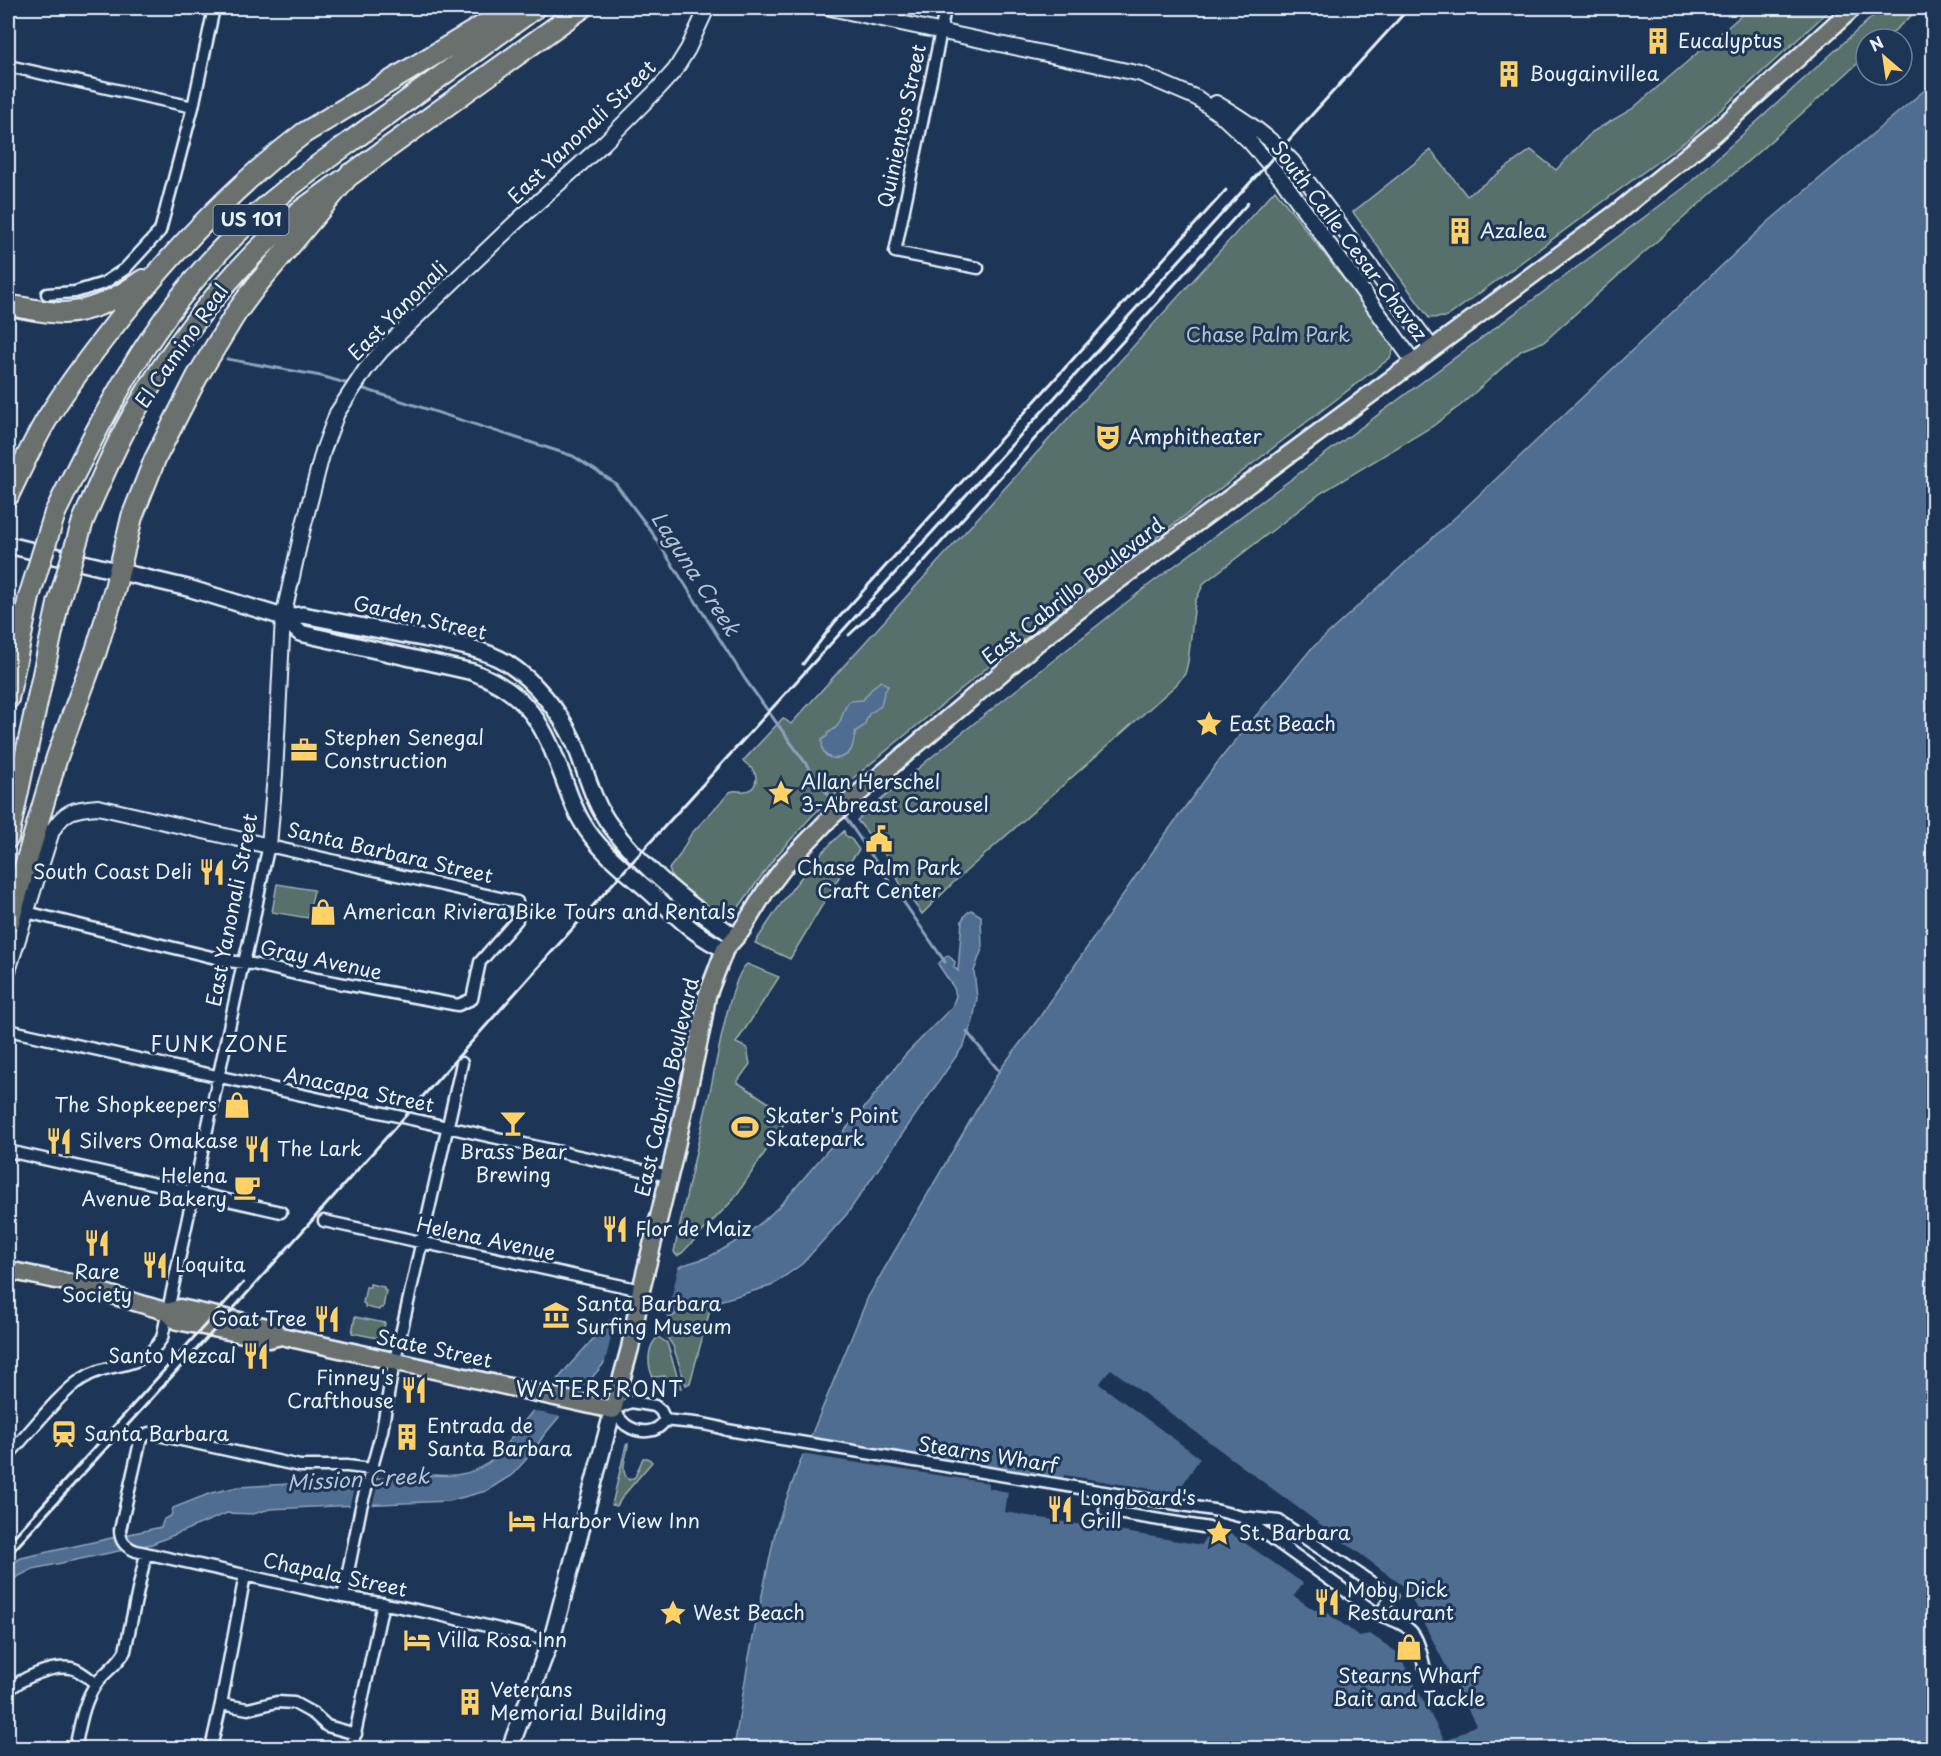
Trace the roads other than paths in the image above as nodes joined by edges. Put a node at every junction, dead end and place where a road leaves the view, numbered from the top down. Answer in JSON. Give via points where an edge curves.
{"nodes":[{"id":1,"x":214,"y":8,"type":"edge"},
{"id":2,"x":512,"y":8,"type":"edge"},
{"id":3,"x":535,"y":8,"type":"edge"},
{"id":4,"x":582,"y":8,"type":"edge"},
{"id":5,"x":707,"y":8,"type":"edge"},
{"id":6,"x":830,"y":8,"type":"edge"},
{"id":7,"x":945,"y":8,"type":"edge"},
{"id":8,"x":1853,"y":8,"type":"edge"},
{"id":9,"x":939,"y":32,"type":"junction"},
{"id":10,"x":8,"y":66,"type":"edge"},
{"id":11,"x":1197,"y":98,"type":"junction"},
{"id":12,"x":193,"y":107,"type":"junction"},
{"id":13,"x":350,"y":174,"type":"junction"},
{"id":14,"x":517,"y":221,"type":"joint"},
{"id":15,"x":171,"y":256,"type":"junction"},
{"id":16,"x":978,"y":268,"type":"dead end"},
{"id":17,"x":47,"y":294,"type":"dead end"},
{"id":18,"x":8,"y":305,"type":"edge"},
{"id":19,"x":1432,"y":348,"type":"junction"},
{"id":20,"x":1413,"y":361,"type":"junction"},
{"id":21,"x":8,"y":496,"type":"edge"},
{"id":22,"x":8,"y":545,"type":"edge"},
{"id":23,"x":119,"y":571,"type":"junction"},
{"id":24,"x":283,"y":617,"type":"junction"},
{"id":25,"x":8,"y":699,"type":"edge"},
{"id":26,"x":8,"y":838,"type":"edge"},
{"id":27,"x":269,"y":846,"type":"junction"},
{"id":28,"x":26,"y":912,"type":"junction"},
{"id":29,"x":8,"y":924,"type":"edge"},
{"id":30,"x":730,"y":943,"type":"junction"},
{"id":31,"x":243,"y":963,"type":"junction"},
{"id":32,"x":8,"y":971,"type":"edge"},
{"id":33,"x":468,"y":1001,"type":"joint"},
{"id":34,"x":8,"y":1030,"type":"edge"},
{"id":35,"x":462,"y":1063,"type":"dead end"},
{"id":36,"x":218,"y":1077,"type":"junction"},
{"id":37,"x":449,"y":1128,"type":"junction"},
{"id":38,"x":8,"y":1151,"type":"edge"},
{"id":39,"x":669,"y":1176,"type":"junction"},
{"id":40,"x":192,"y":1192,"type":"junction"},
{"id":41,"x":281,"y":1212,"type":"dead end"},
{"id":42,"x":324,"y":1221,"type":"dead end"},
{"id":43,"x":422,"y":1243,"type":"junction"},
{"id":44,"x":8,"y":1270,"type":"edge"},
{"id":45,"x":641,"y":1291,"type":"junction"},
{"id":46,"x":168,"y":1312,"type":"junction"},
{"id":47,"x":395,"y":1361,"type":"junction"},
{"id":48,"x":613,"y":1410,"type":"junction"},
{"id":49,"x":665,"y":1420,"type":"junction"},
{"id":50,"x":8,"y":1463,"type":"edge"},
{"id":51,"x":370,"y":1474,"type":"junction"},
{"id":52,"x":1108,"y":1493,"type":"junction"},
{"id":53,"x":1242,"y":1517,"type":"junction"},
{"id":54,"x":1209,"y":1528,"type":"dead end"},
{"id":55,"x":141,"y":1552,"type":"junction"},
{"id":56,"x":245,"y":1575,"type":"junction"},
{"id":57,"x":343,"y":1597,"type":"junction"},
{"id":58,"x":383,"y":1603,"type":"junction"},
{"id":59,"x":1379,"y":1615,"type":"junction"},
{"id":60,"x":550,"y":1641,"type":"junction"},
{"id":61,"x":1424,"y":1665,"type":"dead end"},
{"id":62,"x":96,"y":1684,"type":"junction"},
{"id":63,"x":8,"y":1691,"type":"edge"},
{"id":64,"x":221,"y":1704,"type":"junction"},
{"id":65,"x":356,"y":1734,"type":"junction"},
{"id":66,"x":75,"y":1749,"type":"edge"},
{"id":67,"x":211,"y":1749,"type":"edge"},
{"id":68,"x":352,"y":1749,"type":"edge"},
{"id":69,"x":510,"y":1749,"type":"edge"}],
"edges":[{"from":1,"to":12,"type":"street"},
{"from":2,"to":15,"type":"highway","via":[[275,154]]},
{"from":3,"to":25,"type":"highway","name":"El Camino Real","number":"US 101","bridge":true,"via":[[276,196],[186,289],[140,352],[55,513],[29,597]]},
{"from":4,"to":13,"type":"highway","name":"El Camino Real","number":"US 101"},
{"from":5,"to":14,"type":"street","name":"East Yanonali Street","via":[[675,70],[604,143]]},
{"from":6,"to":9,"type":"street","name":"South Calle Cesar Chavez"},
{"from":7,"to":9,"type":"street","name":"Quinientos Street"},
{"from":8,"to":19,"type":"main road","name":"East Cabrillo Boulevard","via":[[1687,158]]},
{"from":9,"to":11,"type":"street","name":"South Calle Cesar Chavez","via":[[1141,74]]},
{"from":9,"to":16,"type":"street","name":"Quinientos Street","via":[[895,252]]},
{"from":10,"to":12,"type":"street"},
{"from":11,"to":19,"type":"street","name":"South Calle Cesar Chavez","via":[[1216,103],[1251,123],[1277,144]]},
{"from":11,"to":20,"type":"street","name":"South Calle Cesar Chavez","via":[[1250,142],[1284,182]]},
{"from":12,"to":17,"type":"street","via":[[160,231],[126,269],[110,280],[75,292]]},
{"from":13,"to":23,"type":"highway","via":[[256,286],[221,335],[155,459],[132,517]]},
{"from":13,"to":26,"type":"highway","name":"El Camino Real","number":"US 101","bridge":true,"via":[[296,214],[227,282],[160,370],[111,456],[83,521],[58,604]]},
{"from":14,"to":24,"type":"street","name":"East Yanonali","via":[[382,350],[346,398],[320,459]]},
{"from":15,"to":18,"type":"highway","via":[[130,289],[86,309],[64,313]]},
{"from":15,"to":21,"type":"highway","via":[[73,379],[46,421]]},
{"from":19,"to":20,"type":"main road","name":"East Cabrillo Boulevard"},
{"from":20,"to":30,"type":"main road","name":"East Cabrillo Boulevard","via":[[1077,612],[832,816],[782,870]]},
{"from":22,"to":23,"type":"main road","name":"Garden Street"},
{"from":23,"to":24,"type":"main road","name":"Garden Street"},
{"from":23,"to":29,"type":"highway","via":[[96,651],[57,757]]},
{"from":24,"to":27,"type":"street","name":"East Yanonali Street"},
{"from":24,"to":30,"type":"main road","name":"Garden Street","via":[[300,633],[473,672],[504,687],[542,726],[575,811],[602,849],[706,941]]},
{"from":24,"to":30,"type":"main road","name":"Garden Street","via":[[303,615],[454,644],[506,663],[541,693],[560,717],[610,825]]},
{"from":27,"to":28,"type":"street","name":"Santa Barbara Street","via":[[98,807],[76,808],[60,818],[52,831]]},
{"from":27,"to":31,"type":"street","name":"East Yanonali Street"},
{"from":27,"to":33,"type":"street","name":"Santa Barbara Street","via":[[517,902],[516,920],[480,962],[472,999]]},
{"from":28,"to":31,"type":"street","name":"Gray Avenue"},
{"from":28,"to":32,"type":"street"},
{"from":30,"to":39,"type":"main road","name":"East Cabrillo Boulevard","via":[[707,996]]},
{"from":31,"to":33,"type":"street","name":"Gray Avenue","via":[[452,1005]]},
{"from":31,"to":36,"type":"street","name":"East Yanonali Street"},
{"from":34,"to":36,"type":"street","name":"Anacapa Street"},
{"from":35,"to":37,"type":"street"},
{"from":36,"to":37,"type":"street","name":"Anacapa Street"},
{"from":36,"to":40,"type":"street","name":"East Yanonali Street"},
{"from":37,"to":39,"type":"street","name":"Anacapa Street"},
{"from":37,"to":43,"type":"street"},
{"from":38,"to":40,"type":"street"},
{"from":39,"to":45,"type":"main road","name":"East Cabrillo Boulevard"},
{"from":40,"to":41,"type":"street"},
{"from":40,"to":46,"type":"street","name":"East Yanonali Street"},
{"from":42,"to":43,"type":"street","name":"Helena Avenue"},
{"from":43,"to":45,"type":"street","name":"Helena Avenue"},
{"from":43,"to":47,"type":"street"},
{"from":44,"to":46,"type":"main road","name":"State Street","via":[[75,1284]]},
{"from":45,"to":48,"type":"main road","name":"East Cabrillo Boulevard"},
{"from":46,"to":47,"type":"main road","name":"State Street","via":[[177,1321],[203,1327],[269,1339],[281,1336]]},
{"from":46,"to":50,"type":"street","name":"East Yanonali Street","via":[[162,1338],[154,1350],[143,1359],[79,1381],[11,1452]]},
{"from":47,"to":48,"type":"main road","name":"State Street"},
{"from":47,"to":51,"type":"street"},
{"from":48,"to":49,"type":"street","name":"Stearns Wharf","via":[[631,1402],[656,1406]]},
{"from":48,"to":49,"type":"street","name":"Stearns Wharf","via":[[625,1424],[648,1432],[658,1429]]},
{"from":48,"to":60,"type":"main road"},
{"from":49,"to":52,"type":"street","name":"Stearns Wharf","via":[[698,1422]]},
{"from":51,"to":55,"type":"street","via":[[347,1466],[300,1466],[149,1433],[139,1446],[120,1536],[125,1545]]},
{"from":51,"to":57,"type":"street"},
{"from":52,"to":53,"type":"street","name":"Stearns Wharf"},
{"from":52,"to":54,"type":"street","via":[[1105,1511]]},
{"from":53,"to":59,"type":"street","name":"Stearns Wharf"},
{"from":53,"to":59,"type":"street","name":"Stearns Wharf","via":[[1279,1521],[1392,1596]]},
{"from":55,"to":56,"type":"street","name":"Chapala Street"},
{"from":55,"to":62,"type":"street","via":[[122,1658]]},
{"from":56,"to":57,"type":"street","name":"Chapala Street"},
{"from":56,"to":64,"type":"street"},
{"from":57,"to":58,"type":"street","name":"Chapala Street"},
{"from":58,"to":60,"type":"street","name":"Chapala Street"},
{"from":58,"to":65,"type":"street"},
{"from":59,"to":61,"type":"street","name":"Stearns Wharf","via":[[1401,1623],[1418,1638]]},
{"from":60,"to":69,"type":"main road"},
{"from":62,"to":63,"type":"street","via":[[68,1668],[32,1676]]},
{"from":62,"to":66,"type":"street","via":[[85,1706]]},
{"from":64,"to":65,"type":"street","via":[[248,1710],[266,1703],[294,1703],[327,1726]]},
{"from":64,"to":67,"type":"street"},
{"from":65,"to":68,"type":"street"}]}
